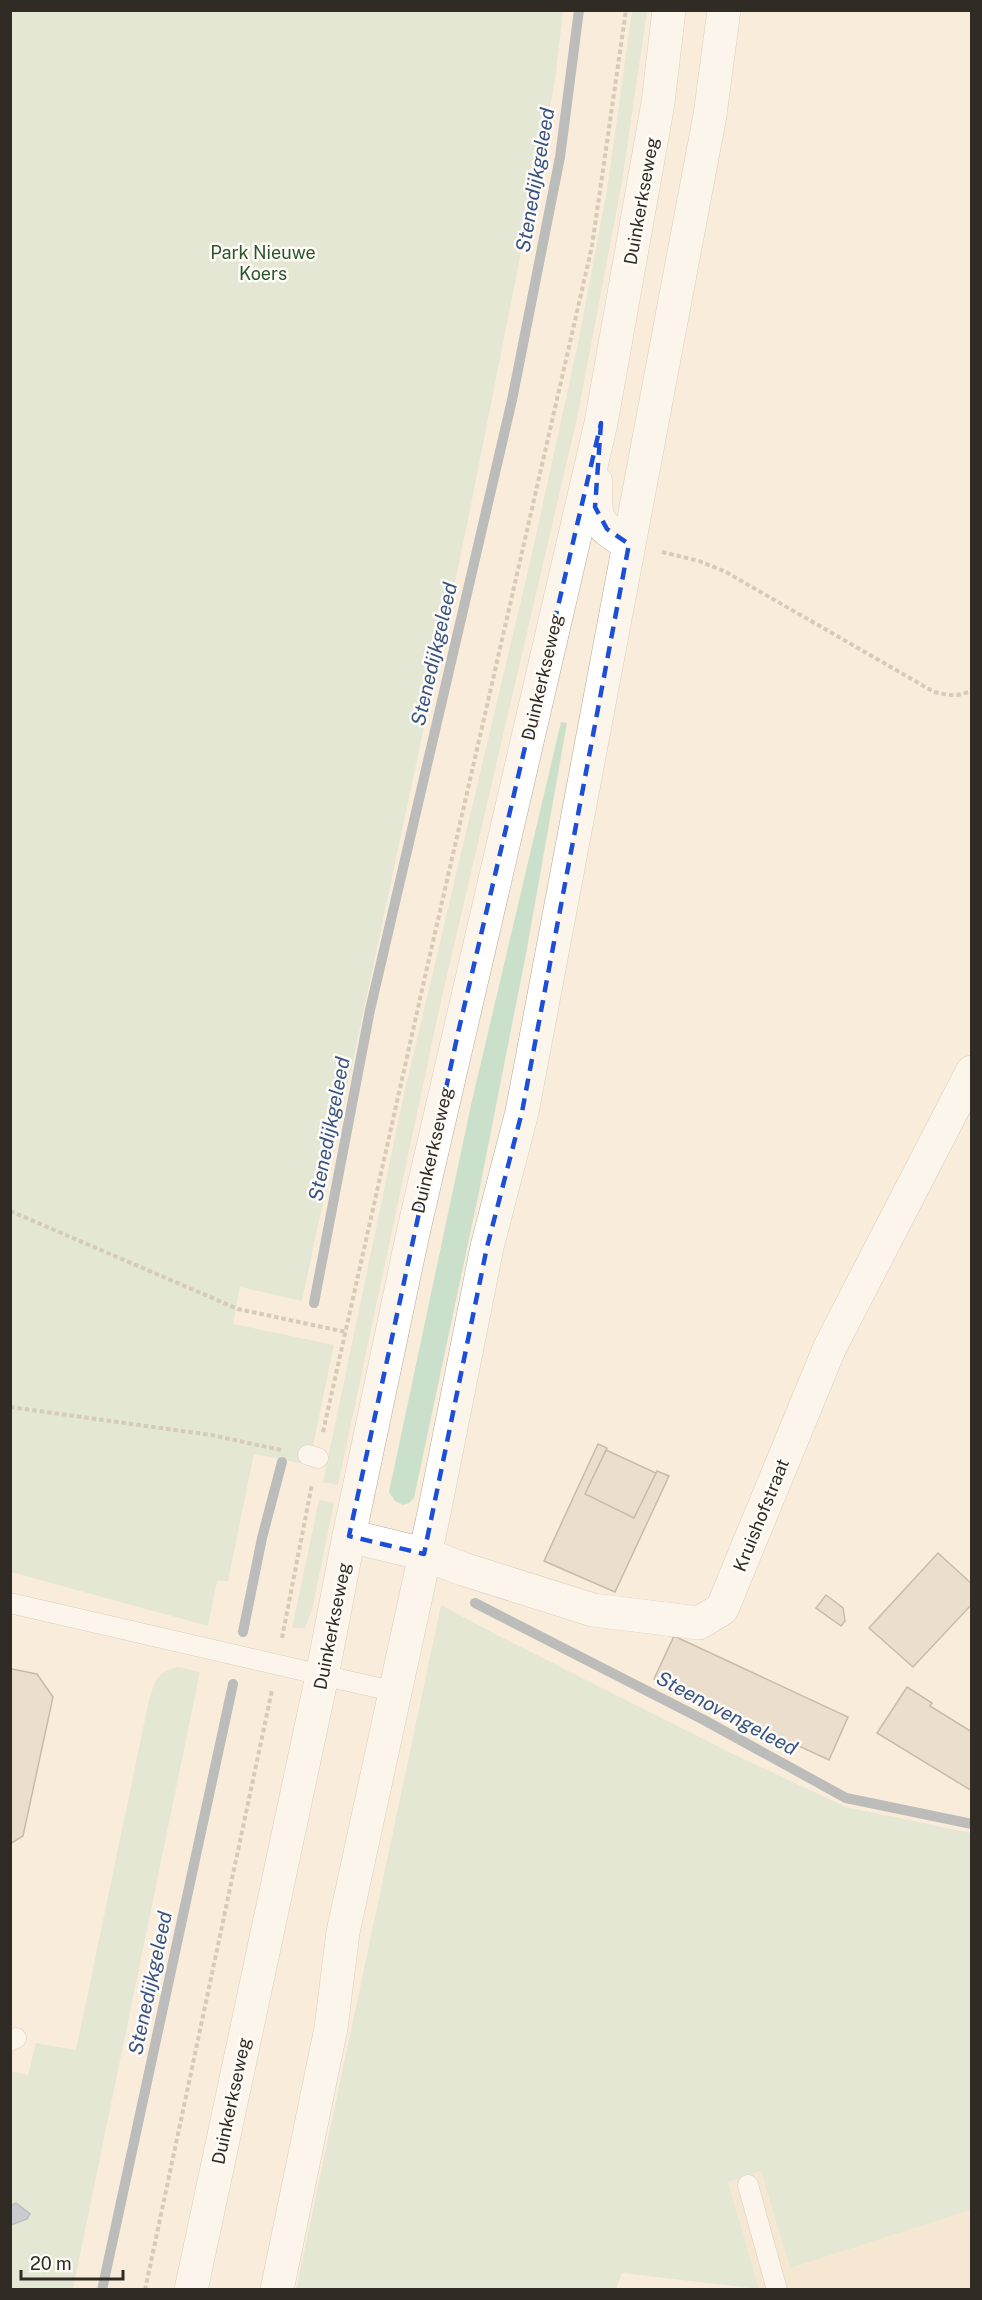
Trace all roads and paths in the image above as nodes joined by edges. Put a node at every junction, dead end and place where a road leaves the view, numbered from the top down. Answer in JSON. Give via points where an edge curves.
{"nodes":[{"id":1,"x":626,"y":10,"type":"edge"},
{"id":2,"x":669,"y":10,"type":"edge"},
{"id":3,"x":724,"y":10,"type":"edge"},
{"id":4,"x":601,"y":423,"type":"junction"},
{"id":5,"x":629,"y":544,"type":"junction"},
{"id":6,"x":972,"y":689,"type":"edge"},
{"id":7,"x":972,"y":1072,"type":"edge"},
{"id":8,"x":10,"y":1211,"type":"edge"},
{"id":9,"x":345,"y":1332,"type":"junction"},
{"id":10,"x":10,"y":1407,"type":"edge"},
{"id":11,"x":313,"y":1456,"type":"junction"},
{"id":12,"x":349,"y":1536,"type":"junction"},
{"id":13,"x":424,"y":1554,"type":"junction"},
{"id":14,"x":10,"y":1602,"type":"edge"},
{"id":15,"x":272,"y":1664,"type":"junction"},
{"id":16,"x":322,"y":1676,"type":"junction"},
{"id":17,"x":396,"y":1692,"type":"junction"},
{"id":18,"x":748,"y":2185,"type":"dead end"},
{"id":19,"x":145,"y":2289,"type":"edge"},
{"id":20,"x":191,"y":2289,"type":"edge"},
{"id":21,"x":277,"y":2289,"type":"edge"},
{"id":22,"x":777,"y":2289,"type":"edge"}],
"edges":[{"from":1,"to":9,"type":"path","via":[[592,246]]},
{"from":2,"to":4,"type":"main road","name":"Duinkerkseweg","via":[[658,103]]},
{"from":3,"to":5,"type":"main road","via":[[710,116]]},
{"from":4,"to":5,"type":"main road","via":[[595,507],[598,520]]},
{"from":4,"to":12,"type":"main road","name":"Duinkerkseweg","via":[[453,1055]]},
{"from":5,"to":6,"type":"path","via":[[699,561],[726,572],[934,692],[950,696]]},
{"from":5,"to":13,"type":"main road","via":[[522,1112],[488,1248]]},
{"from":7,"to":13,"type":"main road","name":"Kruishofstraat","via":[[830,1347],[722,1609],[699,1623],[593,1610]]},
{"from":8,"to":9,"type":"path","via":[[238,1309]]},
{"from":9,"to":11,"type":"path"},
{"from":10,"to":11,"type":"path","via":[[211,1434]]},
{"from":11,"to":15,"type":"path"},
{"from":12,"to":13,"type":"main road","name":"Kruishofstraat"},
{"from":12,"to":16,"type":"main road","name":"Duinkerkseweg"},
{"from":13,"to":17,"type":"main road"},
{"from":14,"to":15,"type":"lane"},
{"from":15,"to":16,"type":"lane"},
{"from":15,"to":19,"type":"path"},
{"from":16,"to":17,"type":"lane"},
{"from":16,"to":20,"type":"main road","name":"Duinkerkseweg"},
{"from":17,"to":21,"type":"main road","via":[[343,1932],[331,2028]]},
{"from":18,"to":22,"type":"lane"}]}
